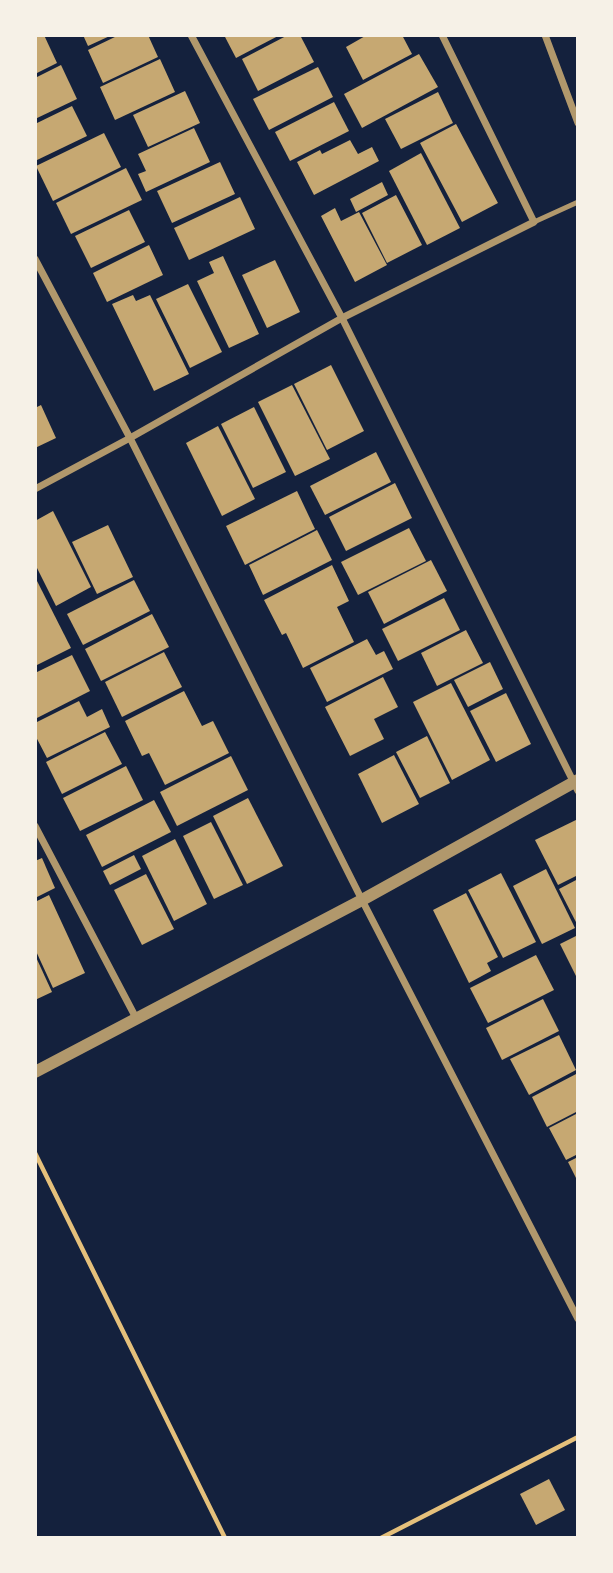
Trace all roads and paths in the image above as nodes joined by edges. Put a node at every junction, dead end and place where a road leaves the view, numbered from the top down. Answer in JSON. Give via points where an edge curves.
{"nodes":[{"id":1,"x":191,"y":35,"type":"edge"},
{"id":2,"x":442,"y":35,"type":"edge"},
{"id":3,"x":545,"y":35,"type":"edge"},
{"id":4,"x":578,"y":122,"type":"edge"},
{"id":5,"x":578,"y":202,"type":"edge"},
{"id":6,"x":534,"y":222,"type":"junction"},
{"id":7,"x":35,"y":259,"type":"edge"},
{"id":8,"x":342,"y":318,"type":"junction"},
{"id":9,"x":130,"y":438,"type":"junction"},
{"id":10,"x":35,"y":489,"type":"edge"},
{"id":11,"x":577,"y":784,"type":"edge"},
{"id":12,"x":35,"y":826,"type":"edge"},
{"id":13,"x":362,"y":900,"type":"junction"},
{"id":14,"x":136,"y":1018,"type":"junction"},
{"id":15,"x":35,"y":1072,"type":"edge"},
{"id":16,"x":35,"y":1153,"type":"edge"},
{"id":17,"x":578,"y":1319,"type":"edge"},
{"id":18,"x":578,"y":1437,"type":"edge"},
{"id":19,"x":225,"y":1538,"type":"edge"},
{"id":20,"x":381,"y":1538,"type":"edge"}],
"edges":[{"from":1,"to":8,"type":"street"},
{"from":2,"to":6,"type":"street"},
{"from":3,"to":4,"type":"street"},
{"from":5,"to":6,"type":"lane"},
{"from":6,"to":8,"type":"street"},
{"from":7,"to":9,"type":"street"},
{"from":8,"to":9,"type":"street"},
{"from":8,"to":11,"type":"street"},
{"from":9,"to":10,"type":"street"},
{"from":9,"to":13,"type":"street"},
{"from":11,"to":13,"type":"street"},
{"from":12,"to":14,"type":"street"},
{"from":13,"to":14,"type":"street"},
{"from":13,"to":17,"type":"street"},
{"from":14,"to":15,"type":"street"},
{"from":16,"to":19,"type":"path"},
{"from":18,"to":20,"type":"path"}]}
